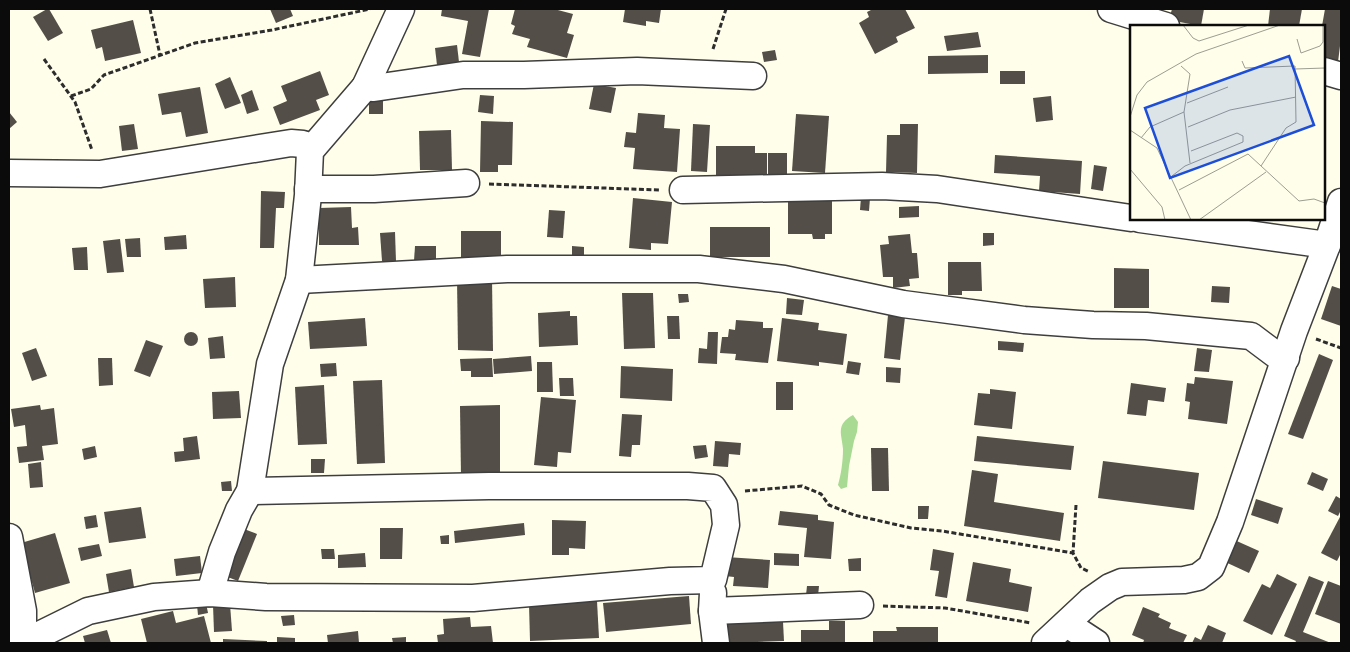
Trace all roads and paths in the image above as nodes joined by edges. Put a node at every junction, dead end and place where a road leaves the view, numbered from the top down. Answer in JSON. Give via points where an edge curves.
{"nodes":[{"id":1,"x":150,"y":9,"type":"edge"},
{"id":2,"x":370,"y":9,"type":"edge"},
{"id":3,"x":400,"y":9,"type":"edge"},
{"id":4,"x":726,"y":9,"type":"edge"},
{"id":5,"x":1111,"y":9,"type":"edge"},
{"id":6,"x":1163,"y":25,"type":"edge"},
{"id":7,"x":160,"y":55,"type":"junction"},
{"id":8,"x":44,"y":59,"type":"dead end"},
{"id":9,"x":1325,"y":71,"type":"edge"},
{"id":10,"x":704,"y":73,"type":"junction"},
{"id":11,"x":753,"y":76,"type":"dead end"},
{"id":12,"x":1341,"y":76,"type":"edge"},
{"id":13,"x":365,"y":87,"type":"junction"},
{"id":14,"x":71,"y":96,"type":"junction"},
{"id":15,"x":310,"y":151,"type":"junction"},
{"id":16,"x":9,"y":173,"type":"edge"},
{"id":17,"x":100,"y":174,"type":"junction"},
{"id":18,"x":466,"y":183,"type":"joint"},
{"id":19,"x":308,"y":189,"type":"junction"},
{"id":20,"x":684,"y":190,"type":"joint"},
{"id":21,"x":1341,"y":202,"type":"edge"},
{"id":22,"x":1130,"y":218,"type":"edge"},
{"id":23,"x":1147,"y":220,"type":"edge"},
{"id":24,"x":1327,"y":245,"type":"junction"},
{"id":25,"x":299,"y":280,"type":"junction"},
{"id":26,"x":1286,"y":358,"type":"junction"},
{"id":27,"x":250,"y":491,"type":"junction"},
{"id":28,"x":716,"y":493,"type":"junction"},
{"id":29,"x":1076,"y":505,"type":"dead end"},
{"id":30,"x":9,"y":537,"type":"edge"},
{"id":31,"x":1073,"y":553,"type":"junction"},
{"id":32,"x":713,"y":580,"type":"junction"},
{"id":33,"x":1110,"y":587,"type":"junction"},
{"id":34,"x":210,"y":593,"type":"junction"},
{"id":35,"x":860,"y":605,"type":"joint"},
{"id":36,"x":712,"y":612,"type":"junction"},
{"id":37,"x":1059,"y":631,"type":"edge"},
{"id":38,"x":23,"y":643,"type":"edge"},
{"id":39,"x":716,"y":643,"type":"edge"},
{"id":40,"x":1096,"y":643,"type":"edge"}],
"edges":[{"from":1,"to":7,"type":"path"},
{"from":2,"to":7,"type":"path","via":[[195,43]]},
{"from":3,"to":13,"type":"street"},
{"from":4,"to":10,"type":"path"},
{"from":5,"to":6,"type":"street"},
{"from":7,"to":14,"type":"path","via":[[104,76],[91,89]]},
{"from":8,"to":14,"type":"path"},
{"from":9,"to":12,"type":"street"},
{"from":10,"to":11,"type":"street"},
{"from":10,"to":13,"type":"street","via":[[637,71],[463,75]]},
{"from":13,"to":15,"type":"street"},
{"from":14,"to":17,"type":"path"},
{"from":15,"to":17,"type":"street","via":[[303,144],[291,143]]},
{"from":15,"to":19,"type":"street"},
{"from":16,"to":17,"type":"street"},
{"from":18,"to":19,"type":"street","via":[[374,189]]},
{"from":18,"to":20,"type":"path"},
{"from":19,"to":25,"type":"street"},
{"from":20,"to":22,"type":"street","via":[[882,186],[936,189]]},
{"from":21,"to":24,"type":"street"},
{"from":23,"to":24,"type":"street"},
{"from":24,"to":26,"type":"street"},
{"from":25,"to":26,"type":"street","via":[[507,269],[699,269],[784,278],[903,304],[1024,320],[1146,326],[1251,336]]},
{"from":25,"to":27,"type":"street","via":[[270,364]]},
{"from":26,"to":33,"type":"street","via":[[1230,522],[1211,567],[1198,577],[1122,582]]},
{"from":27,"to":28,"type":"street","via":[[688,486],[713,488]]},
{"from":27,"to":34,"type":"street","via":[[222,552]]},
{"from":28,"to":31,"type":"path","via":[[802,486],[821,494],[829,505],[863,517],[911,528]]},
{"from":28,"to":32,"type":"street","via":[[724,505],[726,525]]},
{"from":29,"to":31,"type":"path"},
{"from":30,"to":38,"type":"street","via":[[23,611]]},
{"from":31,"to":33,"type":"path","via":[[1081,568],[1102,576]]},
{"from":32,"to":34,"type":"street","via":[[473,598],[266,597]]},
{"from":32,"to":36,"type":"street"},
{"from":33,"to":37,"type":"street"},
{"from":34,"to":38,"type":"street","via":[[154,597],[88,611]]},
{"from":35,"to":36,"type":"street"},
{"from":35,"to":37,"type":"path","via":[[945,608]]},
{"from":36,"to":39,"type":"street"},
{"from":37,"to":40,"type":"street"}]}
